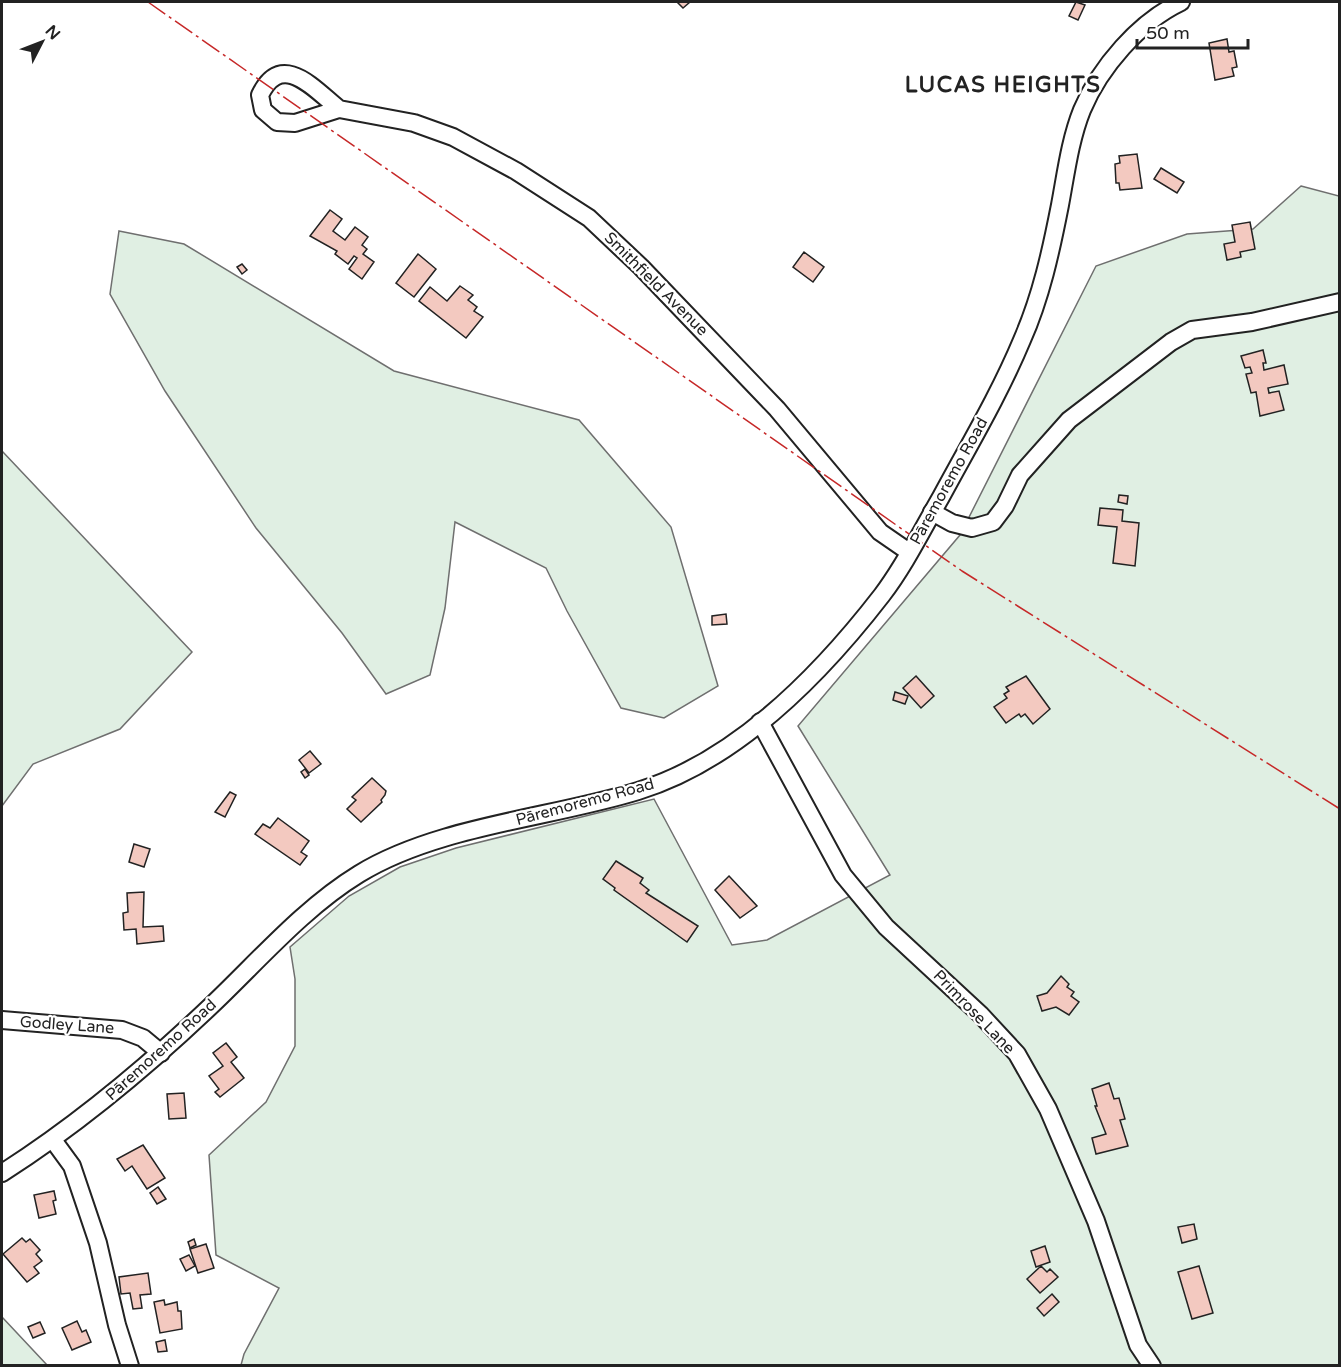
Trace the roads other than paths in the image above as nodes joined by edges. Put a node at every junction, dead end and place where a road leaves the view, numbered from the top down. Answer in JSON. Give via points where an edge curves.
{"nodes":[{"id":1,"x":1181,"y":2,"type":"edge"},
{"id":2,"x":339,"y":109,"type":"dead end"},
{"id":3,"x":1340,"y":302,"type":"edge"},
{"id":4,"x":932,"y":512,"type":"junction"},
{"id":5,"x":909,"y":552,"type":"junction"},
{"id":6,"x":760,"y":722,"type":"junction"},
{"id":7,"x":2,"y":1020,"type":"edge"},
{"id":8,"x":162,"y":1053,"type":"junction"},
{"id":9,"x":53,"y":1140,"type":"junction"},
{"id":10,"x":2,"y":1173,"type":"edge"},
{"id":11,"x":130,"y":1365,"type":"edge"},
{"id":12,"x":1152,"y":1365,"type":"edge"}],
"edges":[{"from":1,"to":4,"type":"street","name":"Pāremoremo Road","via":[[1149,22],[1124,47],[1091,91],[1074,135],[1048,264],[1023,339]]},
{"from":2,"to":5,"type":"street","name":"Smithfield Avenue","via":[[414,123],[453,137],[516,171],[589,218],[777,409],[880,532]]},
{"from":3,"to":4,"type":"street","via":[[1252,322],[1192,330],[1068,420],[1020,475],[993,522],[972,528],[952,524]]},
{"from":4,"to":5,"type":"street","name":"Pāremoremo Road"},
{"from":5,"to":6,"type":"street","name":"Pāremoremo Road","via":[[885,591],[825,665]]},
{"from":6,"to":8,"type":"street","name":"Pāremoremo Road","via":[[705,760],[649,787],[430,843],[385,860],[332,893]]},
{"from":6,"to":12,"type":"street","name":"Primrose Lane","via":[[843,875],[886,927],[1017,1054],[1052,1119],[1096,1221],[1138,1346]]},
{"from":7,"to":8,"type":"street","name":"Godley Lane","via":[[122,1030],[143,1038]]},
{"from":8,"to":9,"type":"street","name":"Pāremoremo Road"},
{"from":9,"to":10,"type":"street","name":"Pāremoremo Road"},
{"from":9,"to":11,"type":"street","via":[[72,1166],[98,1243]]}]}
